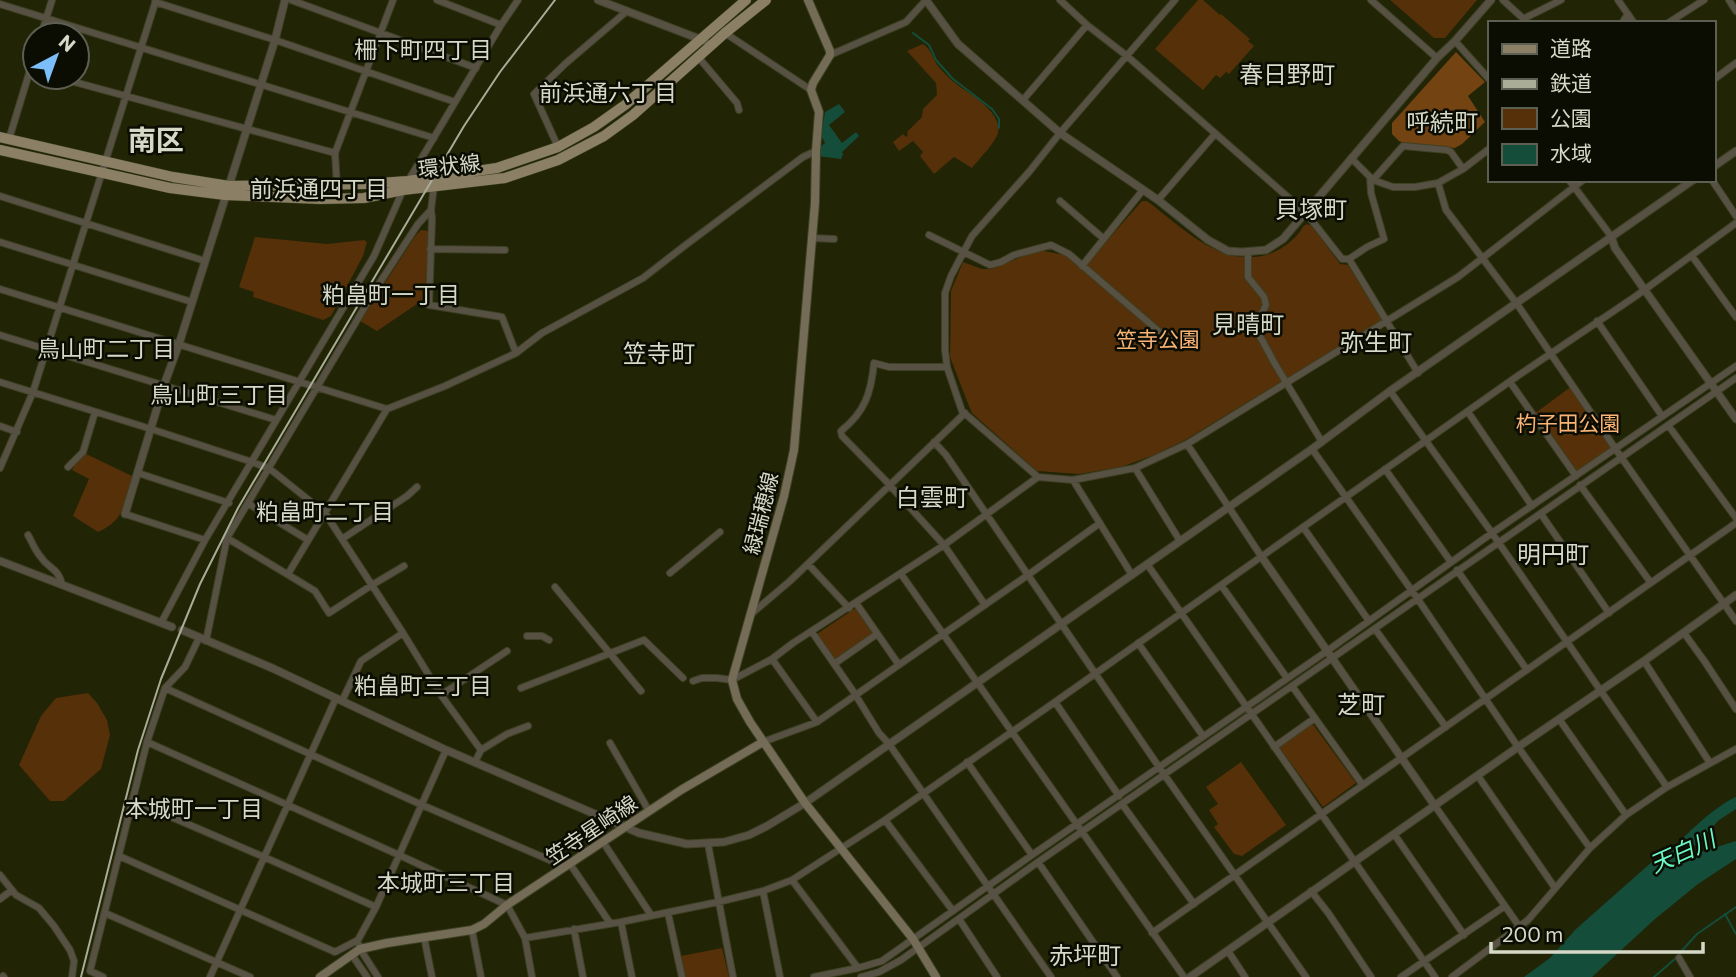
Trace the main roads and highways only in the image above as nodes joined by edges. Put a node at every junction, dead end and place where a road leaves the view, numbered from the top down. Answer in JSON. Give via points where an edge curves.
{"nodes":[{"id":1,"x":746,"y":0,"type":"edge"},
{"id":2,"x":766,"y":0,"type":"edge"},
{"id":3,"x":808,"y":0,"type":"edge"},
{"id":4,"x":4,"y":138,"type":"edge"},
{"id":5,"x":1,"y":153,"type":"edge"},
{"id":6,"x":406,"y":186,"type":"junction"},
{"id":7,"x":227,"y":191,"type":"junction"},
{"id":8,"x":763,"y":741,"type":"junction"},
{"id":9,"x":320,"y":977,"type":"edge"},
{"id":10,"x":936,"y":977,"type":"edge"}],
"edges":[{"from":1,"to":6,"type":"main road","name":"環状線","via":[[625,105],[558,147],[496,168]]},
{"from":2,"to":6,"type":"main road","name":"環状線","via":[[634,115],[589,145],[505,178]]},
{"from":3,"to":8,"type":"main road","name":"緑瑞穂線","via":[[830,55],[811,90],[819,112],[815,203],[794,450],[733,680],[737,699]]},
{"from":4,"to":7,"type":"main road","name":"環状線"},
{"from":5,"to":7,"type":"main road","name":"環状線","via":[[170,188]]},
{"from":6,"to":7,"type":"main road","name":"環状線"},
{"from":6,"to":7,"type":"main road","name":"環状線","via":[[363,198],[320,200]]},
{"from":8,"to":9,"type":"main road","name":"笠寺星崎線","via":[[681,790],[484,924],[356,952]]},
{"from":8,"to":10,"type":"main road","via":[[805,803],[913,939]]}]}
